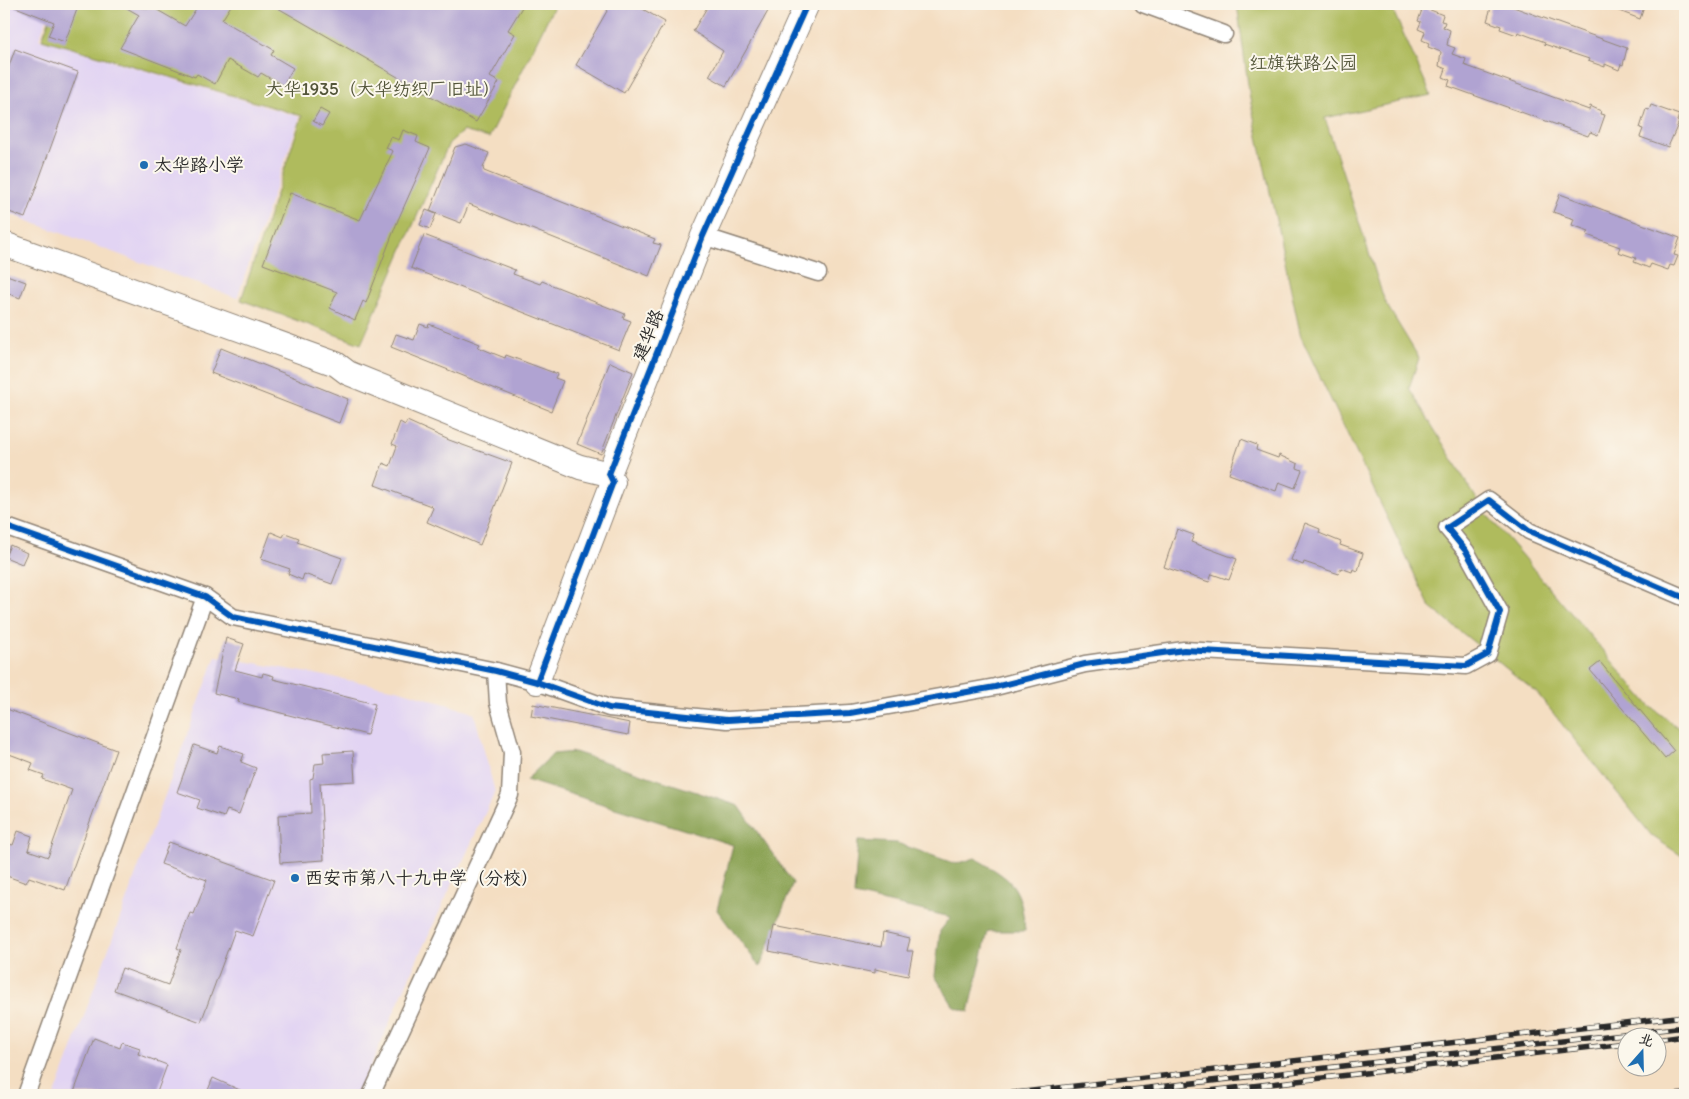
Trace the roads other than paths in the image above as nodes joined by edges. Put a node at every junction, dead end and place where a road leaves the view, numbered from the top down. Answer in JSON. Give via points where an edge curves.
{"nodes":[{"id":1,"x":807,"y":4,"type":"edge"},
{"id":2,"x":1142,"y":4,"type":"edge"},
{"id":3,"x":1224,"y":34,"type":"dead end"},
{"id":4,"x":703,"y":236,"type":"junction"},
{"id":5,"x":4,"y":244,"type":"edge"},
{"id":6,"x":818,"y":273,"type":"dead end"},
{"id":7,"x":609,"y":474,"type":"junction"},
{"id":8,"x":4,"y":526,"type":"edge"},
{"id":9,"x":205,"y":597,"type":"junction"},
{"id":10,"x":1685,"y":598,"type":"edge"},
{"id":11,"x":496,"y":670,"type":"junction"},
{"id":12,"x":537,"y":682,"type":"junction"},
{"id":13,"x":26,"y":1095,"type":"edge"},
{"id":14,"x":371,"y":1095,"type":"edge"}],
"edges":[{"from":1,"to":4,"type":"street","name":"建华路"},
{"from":2,"to":3,"type":"street"},
{"from":4,"to":6,"type":"street"},
{"from":4,"to":7,"type":"street","name":"建华路"},
{"from":5,"to":7,"type":"street","via":[[336,364],[348,373],[580,467]]},
{"from":7,"to":12,"type":"street","name":"建华路","via":[[613,482]]},
{"from":8,"to":9,"type":"street"},
{"from":9,"to":11,"type":"street","via":[[233,617]]},
{"from":9,"to":13,"type":"street"},
{"from":10,"to":12,"type":"street","via":[[1529,531],[1489,500],[1447,528],[1466,551],[1500,612],[1488,654],[1466,666],[1184,650],[1085,664],[995,687],[850,712],[727,720],[609,708]]},
{"from":11,"to":12,"type":"street"},
{"from":11,"to":14,"type":"street","via":[[498,703],[512,752],[510,795]]}]}
